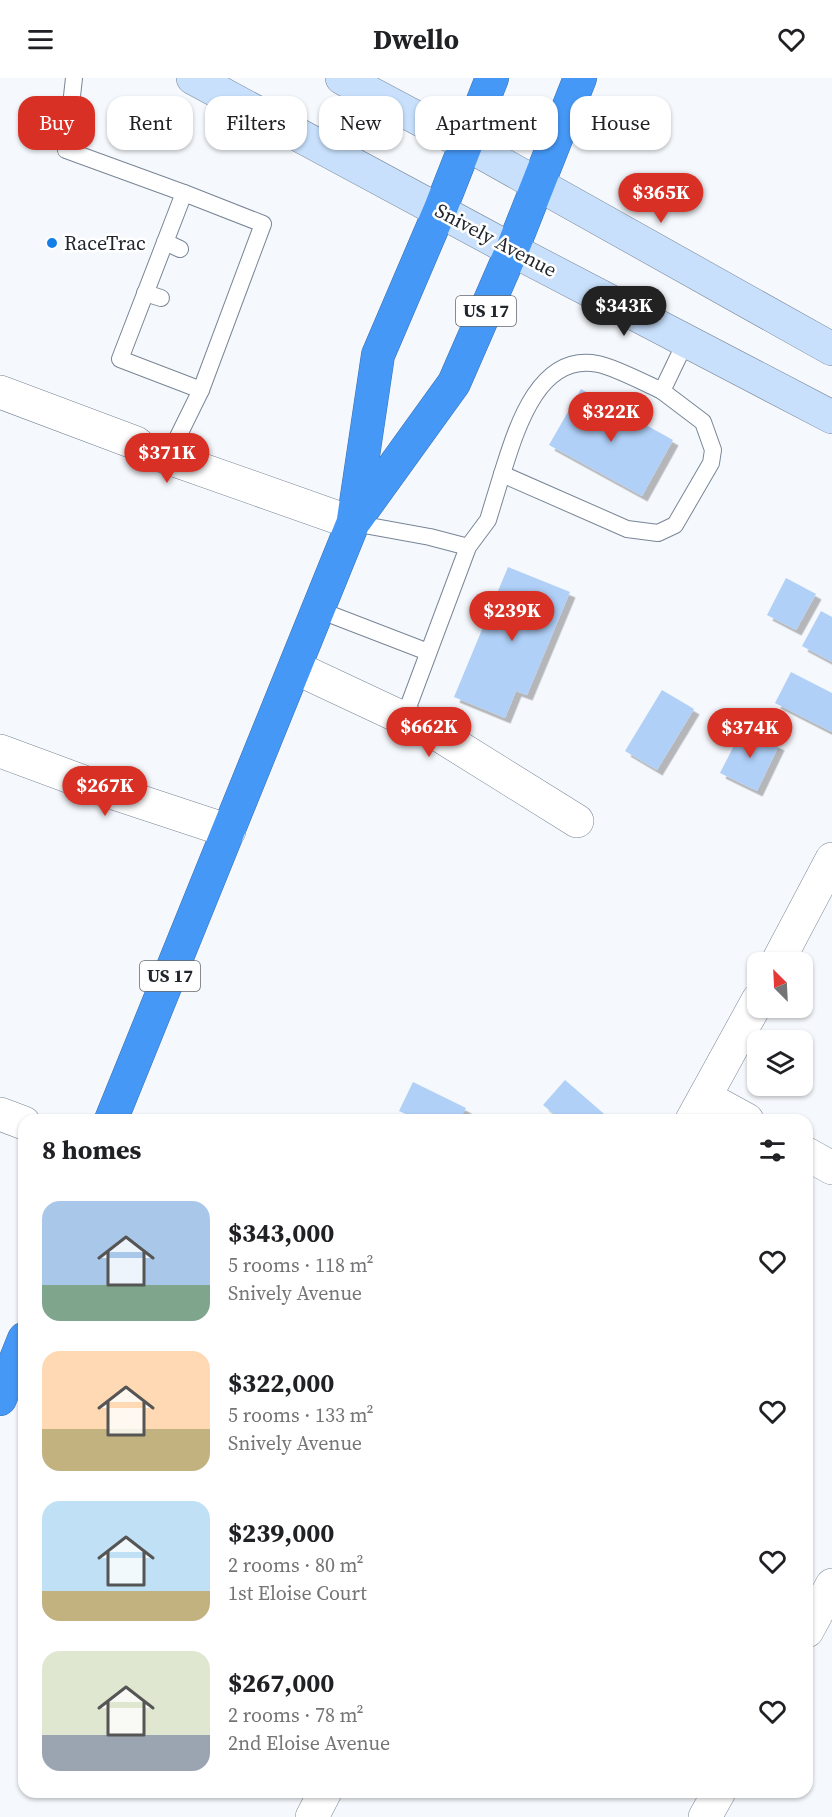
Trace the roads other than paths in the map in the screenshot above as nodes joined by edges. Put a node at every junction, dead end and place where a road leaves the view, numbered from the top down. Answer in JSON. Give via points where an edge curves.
{"nodes":[{"id":1,"x":74,"y":78,"type":"edge"},
{"id":2,"x":193,"y":78,"type":"edge"},
{"id":3,"x":342,"y":78,"type":"edge"},
{"id":4,"x":492,"y":78,"type":"edge"},
{"id":5,"x":580,"y":78,"type":"edge"},
{"id":6,"x":485,"y":96,"type":"edge"},
{"id":7,"x":415,"y":117,"type":"edge"},
{"id":8,"x":464,"y":150,"type":"edge"},
{"id":9,"x":477,"y":150,"type":"edge"},
{"id":10,"x":538,"y":185,"type":"junction"},
{"id":11,"x":184,"y":193,"type":"junction"},
{"id":12,"x":440,"y":210,"type":"junction"},
{"id":13,"x":512,"y":250,"type":"junction"},
{"id":14,"x":686,"y":341,"type":"junction"},
{"id":15,"x":832,"y":348,"type":"edge"},
{"id":16,"x":201,"y":390,"type":"junction"},
{"id":17,"x":662,"y":391,"type":"junction"},
{"id":18,"x":0,"y":392,"type":"edge"},
{"id":19,"x":832,"y":417,"type":"edge"},
{"id":20,"x":168,"y":457,"type":"junction"},
{"id":21,"x":502,"y":474,"type":"junction"},
{"id":22,"x":353,"y":523,"type":"junction"},
{"id":23,"x":468,"y":547,"type":"junction"},
{"id":24,"x":319,"y":610,"type":"junction"},
{"id":25,"x":428,"y":652,"type":"junction"},
{"id":26,"x":296,"y":668,"type":"junction"},
{"id":27,"x":404,"y":718,"type":"junction"},
{"id":28,"x":0,"y":751,"type":"edge"},
{"id":29,"x":577,"y":821,"type":"dead end"},
{"id":30,"x":230,"y":831,"type":"junction"},
{"id":31,"x":832,"y":859,"type":"edge"},
{"id":32,"x":783,"y":952,"type":"edge"},
{"id":33,"x":748,"y":1018,"type":"edge"},
{"id":34,"x":698,"y":1109,"type":"edge"},
{"id":35,"x":0,"y":1114,"type":"edge"},
{"id":36,"x":113,"y":1114,"type":"edge"},
{"id":37,"x":720,"y":1114,"type":"edge"},
{"id":38,"x":18,"y":1121,"type":"edge"},
{"id":39,"x":813,"y":1157,"type":"edge"},
{"id":40,"x":832,"y":1168,"type":"edge"},
{"id":41,"x":18,"y":1354,"type":"edge"},
{"id":42,"x":0,"y":1399,"type":"edge"},
{"id":43,"x":832,"y":1585,"type":"edge"},
{"id":44,"x":813,"y":1620,"type":"edge"},
{"id":45,"x":322,"y":1798,"type":"edge"},
{"id":46,"x":716,"y":1798,"type":"edge"},
{"id":47,"x":312,"y":1817,"type":"edge"},
{"id":48,"x":705,"y":1817,"type":"edge"}],
"edges":[{"from":1,"to":11,"type":"lane","via":[[66,150]]},
{"from":2,"to":12,"type":"main road","name":"Snively Avenue"},
{"from":3,"to":7,"type":"main road"},
{"from":4,"to":6,"type":"highway","number":"US 17"},
{"from":5,"to":10,"type":"highway","number":"US 17"},
{"from":8,"to":12,"type":"highway","number":"US 17"},
{"from":9,"to":10,"type":"main road"},
{"from":10,"to":13,"type":"highway","number":"US 17"},
{"from":10,"to":15,"type":"main road"},
{"from":11,"to":16,"type":"lane","via":[[263,224],[237,272],[218,321]]},
{"from":11,"to":16,"type":"lane","via":[[172,246],[153,295],[120,359]]},
{"from":12,"to":13,"type":"main road","name":"Snively Avenue"},
{"from":12,"to":22,"type":"highway","number":"US 17","via":[[378,355]]},
{"from":13,"to":14,"type":"main road","name":"Snively Avenue"},
{"from":13,"to":22,"type":"highway","number":"US 17","via":[[454,383]]},
{"from":14,"to":17,"type":"lane"},
{"from":14,"to":19,"type":"main road","name":"Snively Avenue"},
{"from":16,"to":20,"type":"lane"},
{"from":17,"to":21,"type":"lane","via":[[599,364],[578,363],[562,368],[550,376],[531,401]]},
{"from":17,"to":21,"type":"lane","via":[[703,422],[713,450],[711,463],[675,525],[658,533],[627,529]]},
{"from":18,"to":20,"type":"street"},
{"from":20,"to":22,"type":"street"},
{"from":21,"to":23,"type":"lane","via":[[488,520]]},
{"from":22,"to":23,"type":"lane"},
{"from":22,"to":24,"type":"highway","number":"US 17"},
{"from":23,"to":25,"type":"lane"},
{"from":24,"to":25,"type":"lane"},
{"from":24,"to":26,"type":"highway","number":"US 17"},
{"from":25,"to":27,"type":"lane"},
{"from":26,"to":27,"type":"street"},
{"from":26,"to":30,"type":"highway","number":"US 17"},
{"from":27,"to":29,"type":"street","via":[[439,735]]},
{"from":28,"to":30,"type":"street"},
{"from":30,"to":36,"type":"highway","number":"US 17"},
{"from":31,"to":32,"type":"street"},
{"from":33,"to":34,"type":"street"},
{"from":34,"to":37,"type":"street"},
{"from":35,"to":38,"type":"street"},
{"from":39,"to":40,"type":"street"},
{"from":41,"to":42,"type":"highway"},
{"from":43,"to":44,"type":"street"},
{"from":45,"to":47,"type":"street"},
{"from":46,"to":48,"type":"street"}]}
